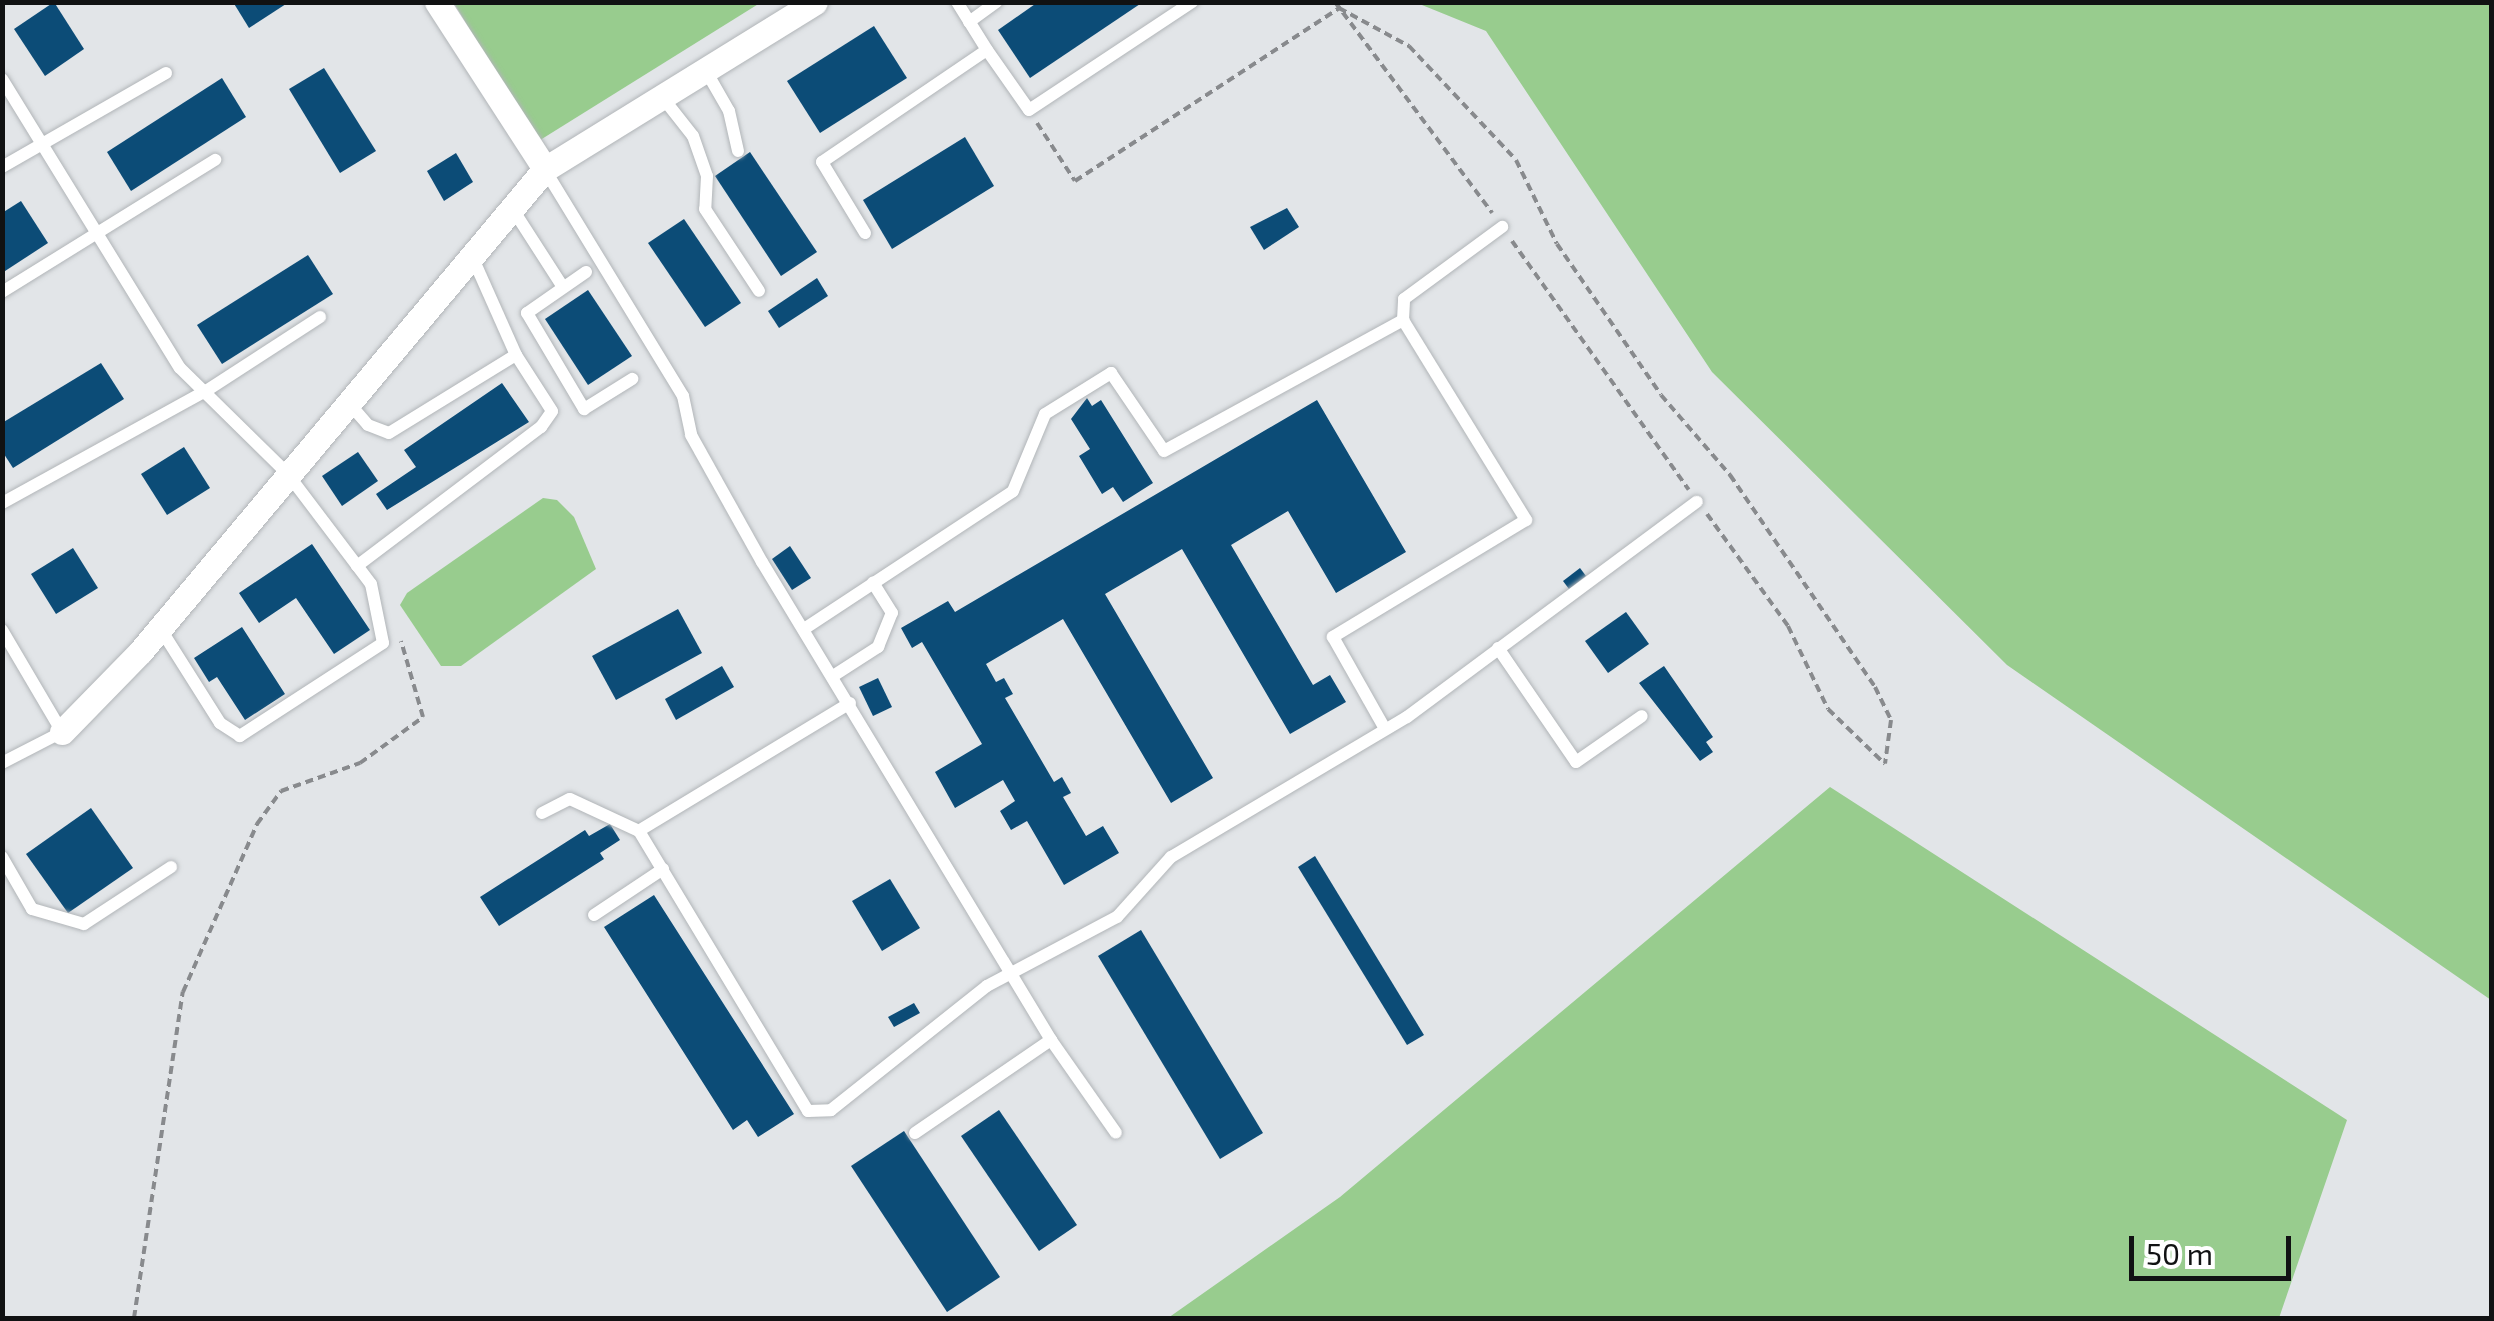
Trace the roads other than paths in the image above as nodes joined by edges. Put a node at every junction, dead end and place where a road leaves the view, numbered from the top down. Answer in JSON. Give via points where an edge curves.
{"nodes":[{"id":1,"x":437,"y":2,"type":"edge"},
{"id":2,"x":815,"y":2,"type":"edge"},
{"id":3,"x":957,"y":2,"type":"edge"},
{"id":4,"x":997,"y":2,"type":"edge"},
{"id":5,"x":1192,"y":2,"type":"edge"},
{"id":6,"x":969,"y":22,"type":"junction"},
{"id":7,"x":987,"y":50,"type":"junction"},
{"id":8,"x":706,"y":71,"type":"junction"},
{"id":9,"x":166,"y":72,"type":"dead end"},
{"id":10,"x":2,"y":80,"type":"edge"},
{"id":11,"x":662,"y":98,"type":"junction"},
{"id":12,"x":44,"y":144,"type":"junction"},
{"id":13,"x":738,"y":151,"type":"dead end"},
{"id":14,"x":214,"y":160,"type":"dead end"},
{"id":15,"x":2,"y":166,"type":"edge"},
{"id":16,"x":545,"y":170,"type":"junction"},
{"id":17,"x":512,"y":208,"type":"junction"},
{"id":18,"x":1502,"y":226,"type":"road end"},
{"id":19,"x":95,"y":232,"type":"junction"},
{"id":20,"x":865,"y":233,"type":"dead end"},
{"id":21,"x":472,"y":256,"type":"junction"},
{"id":22,"x":586,"y":272,"type":"dead end"},
{"id":23,"x":561,"y":284,"type":"junction"},
{"id":24,"x":759,"y":290,"type":"dead end"},
{"id":25,"x":2,"y":292,"type":"edge"},
{"id":26,"x":320,"y":317,"type":"dead end"},
{"id":27,"x":1403,"y":320,"type":"junction"},
{"id":28,"x":516,"y":355,"type":"junction"},
{"id":29,"x":632,"y":379,"type":"dead end"},
{"id":30,"x":206,"y":390,"type":"junction"},
{"id":31,"x":346,"y":399,"type":"junction"},
{"id":32,"x":287,"y":473,"type":"junction"},
{"id":33,"x":1697,"y":502,"type":"road end"},
{"id":34,"x":2,"y":503,"type":"edge"},
{"id":35,"x":357,"y":566,"type":"junction"},
{"id":36,"x":873,"y":584,"type":"junction"},
{"id":37,"x":160,"y":628,"type":"junction"},
{"id":38,"x":804,"y":629,"type":"junction"},
{"id":39,"x":2,"y":630,"type":"edge"},
{"id":40,"x":1498,"y":648,"type":"junction"},
{"id":41,"x":833,"y":676,"type":"junction"},
{"id":42,"x":850,"y":703,"type":"junction"},
{"id":43,"x":1642,"y":716,"type":"dead end"},
{"id":44,"x":1384,"y":727,"type":"junction"},
{"id":45,"x":62,"y":732,"type":"junction"},
{"id":46,"x":2,"y":763,"type":"edge"},
{"id":47,"x":542,"y":813,"type":"dead end"},
{"id":48,"x":638,"y":830,"type":"junction"},
{"id":49,"x":2,"y":857,"type":"edge"},
{"id":50,"x":171,"y":867,"type":"dead end"},
{"id":51,"x":663,"y":869,"type":"junction"},
{"id":52,"x":594,"y":915,"type":"dead end"},
{"id":53,"x":1014,"y":972,"type":"junction"},
{"id":54,"x":1050,"y":1040,"type":"junction"},
{"id":55,"x":1116,"y":1132,"type":"dead end"},
{"id":56,"x":916,"y":1133,"type":"dead end"}],
"edges":[{"from":1,"to":16,"type":"street"},
{"from":2,"to":8,"type":"street"},
{"from":3,"to":6,"type":"lane"},
{"from":4,"to":6,"type":"lane"},
{"from":5,"to":7,"type":"lane","via":[[1029,110]]},
{"from":6,"to":7,"type":"lane"},
{"from":7,"to":20,"type":"lane","via":[[822,162]]},
{"from":8,"to":11,"type":"street"},
{"from":8,"to":13,"type":"lane","via":[[729,111]]},
{"from":9,"to":12,"type":"lane"},
{"from":10,"to":12,"type":"lane"},
{"from":11,"to":16,"type":"street"},
{"from":11,"to":24,"type":"lane","via":[[693,136],[707,176],[705,208]]},
{"from":12,"to":15,"type":"lane"},
{"from":12,"to":19,"type":"lane"},
{"from":14,"to":19,"type":"lane"},
{"from":16,"to":17,"type":"street"},
{"from":16,"to":38,"type":"lane","via":[[683,396],[691,435]]},
{"from":17,"to":21,"type":"street"},
{"from":17,"to":23,"type":"lane"},
{"from":18,"to":27,"type":"lane","via":[[1404,299]]},
{"from":19,"to":25,"type":"lane"},
{"from":19,"to":30,"type":"lane","via":[[180,368]]},
{"from":21,"to":28,"type":"lane"},
{"from":21,"to":31,"type":"street"},
{"from":22,"to":23,"type":"lane"},
{"from":23,"to":29,"type":"lane","via":[[527,313],[584,409]]},
{"from":26,"to":30,"type":"lane"},
{"from":27,"to":36,"type":"lane","via":[[1164,451],[1111,373],[1045,414],[1013,491]]},
{"from":27,"to":44,"type":"lane","via":[[1526,520],[1333,637]]},
{"from":28,"to":31,"type":"lane","via":[[388,433],[368,426]]},
{"from":28,"to":35,"type":"lane","via":[[552,411],[541,427]]},
{"from":30,"to":32,"type":"lane"},
{"from":30,"to":34,"type":"lane"},
{"from":31,"to":32,"type":"street"},
{"from":32,"to":35,"type":"lane"},
{"from":32,"to":37,"type":"street"},
{"from":33,"to":40,"type":"lane"},
{"from":35,"to":37,"type":"lane","via":[[371,584],[384,643],[240,736],[220,723]]},
{"from":36,"to":38,"type":"lane"},
{"from":36,"to":41,"type":"lane","via":[[892,613],[878,646]]},
{"from":37,"to":45,"type":"street"},
{"from":38,"to":41,"type":"lane"},
{"from":39,"to":45,"type":"lane"},
{"from":40,"to":43,"type":"lane","via":[[1576,762]]},
{"from":40,"to":44,"type":"lane"},
{"from":41,"to":42,"type":"lane"},
{"from":42,"to":48,"type":"lane"},
{"from":42,"to":53,"type":"lane"},
{"from":44,"to":53,"type":"lane","via":[[1171,857],[1117,917]]},
{"from":45,"to":46,"type":"lane"},
{"from":47,"to":48,"type":"lane","via":[[570,799]]},
{"from":48,"to":51,"type":"lane"},
{"from":49,"to":50,"type":"lane","via":[[32,909],[84,924]]},
{"from":51,"to":52,"type":"lane"},
{"from":51,"to":53,"type":"lane","via":[[808,1112],[831,1110],[987,986]]},
{"from":53,"to":54,"type":"lane"},
{"from":54,"to":55,"type":"lane"},
{"from":54,"to":56,"type":"lane"}]}
